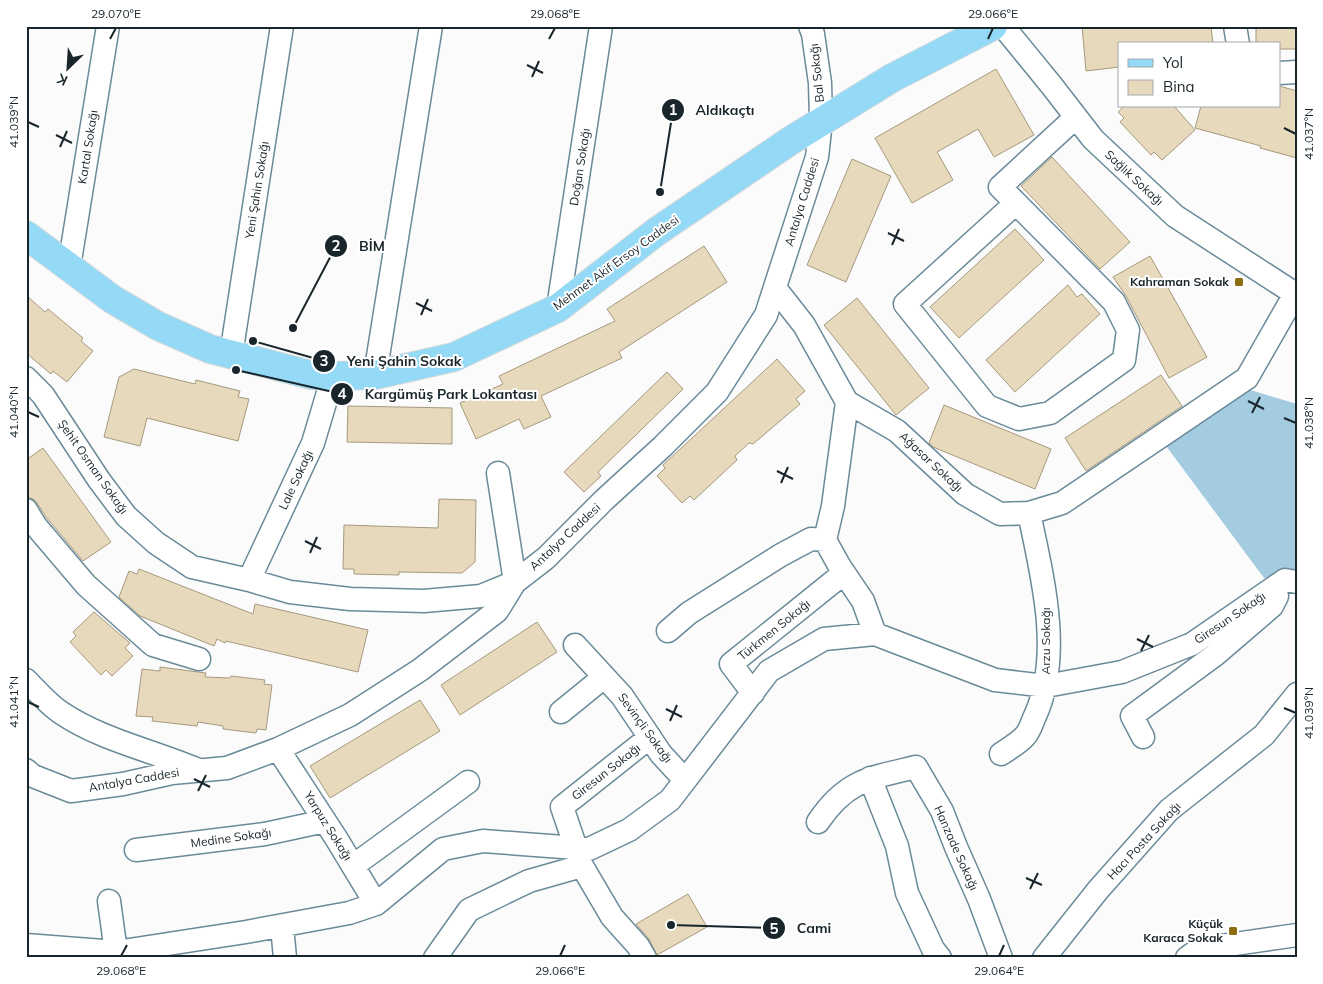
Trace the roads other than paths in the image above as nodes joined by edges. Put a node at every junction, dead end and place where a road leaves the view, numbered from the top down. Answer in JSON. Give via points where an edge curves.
{"nodes":[{"id":1,"x":108,"y":26,"type":"edge"},
{"id":2,"x":282,"y":26,"type":"edge"},
{"id":3,"x":430,"y":26,"type":"edge"},
{"id":4,"x":601,"y":26,"type":"edge"},
{"id":5,"x":810,"y":26,"type":"edge"},
{"id":6,"x":992,"y":26,"type":"edge"},
{"id":7,"x":1003,"y":26,"type":"edge"},
{"id":8,"x":1235,"y":26,"type":"edge"},
{"id":9,"x":1238,"y":42,"type":"edge"},
{"id":10,"x":1297,"y":72,"type":"edge"},
{"id":11,"x":1280,"y":73,"type":"edge"},
{"id":12,"x":1076,"y":117,"type":"junction"},
{"id":13,"x":821,"y":121,"type":"junction"},
{"id":14,"x":1016,"y":203,"type":"junction"},
{"id":15,"x":26,"y":235,"type":"edge"},
{"id":16,"x":69,"y":267,"type":"junction"},
{"id":17,"x":775,"y":288,"type":"junction"},
{"id":18,"x":1296,"y":294,"type":"edge"},
{"id":19,"x":558,"y":308,"type":"junction"},
{"id":20,"x":231,"y":355,"type":"junction"},
{"id":21,"x":375,"y":375,"type":"junction"},
{"id":22,"x":333,"y":376,"type":"junction"},
{"id":23,"x":26,"y":378,"type":"edge"},
{"id":24,"x":847,"y":402,"type":"junction"},
{"id":25,"x":498,"y":473,"type":"dead end"},
{"id":26,"x":26,"y":510,"type":"edge"},
{"id":27,"x":1029,"y":513,"type":"junction"},
{"id":28,"x":825,"y":540,"type":"junction"},
{"id":29,"x":844,"y":573,"type":"junction"},
{"id":30,"x":250,"y":580,"type":"junction"},
{"id":31,"x":1291,"y":581,"type":"edge"},
{"id":32,"x":515,"y":582,"type":"junction"},
{"id":33,"x":668,"y":631,"type":"dead end"},
{"id":34,"x":875,"y":634,"type":"junction"},
{"id":35,"x":575,"y":645,"type":"dead end"},
{"id":36,"x":200,"y":660,"type":"dead end"},
{"id":37,"x":604,"y":677,"type":"junction"},
{"id":38,"x":26,"y":680,"type":"edge"},
{"id":39,"x":1046,"y":686,"type":"junction"},
{"id":40,"x":753,"y":692,"type":"junction"},
{"id":41,"x":1297,"y":694,"type":"edge"},
{"id":42,"x":561,"y":712,"type":"dead end"},
{"id":43,"x":1143,"y":737,"type":"dead end"},
{"id":44,"x":650,"y":738,"type":"junction"},
{"id":45,"x":278,"y":749,"type":"junction"},
{"id":46,"x":1001,"y":754,"type":"dead end"},
{"id":47,"x":26,"y":770,"type":"edge"},
{"id":48,"x":199,"y":770,"type":"junction"},
{"id":49,"x":870,"y":778,"type":"junction"},
{"id":50,"x":685,"y":780,"type":"junction"},
{"id":51,"x":468,"y":782,"type":"dead end"},
{"id":52,"x":324,"y":821,"type":"junction"},
{"id":53,"x":818,"y":822,"type":"dead end"},
{"id":54,"x":136,"y":850,"type":"dead end"},
{"id":55,"x":579,"y":857,"type":"junction"},
{"id":56,"x":353,"y":866,"type":"junction"},
{"id":57,"x":109,"y":901,"type":"dead end"},
{"id":58,"x":376,"y":904,"type":"junction"},
{"id":59,"x":282,"y":926,"type":"junction"},
{"id":60,"x":1297,"y":936,"type":"edge"},
{"id":61,"x":26,"y":945,"type":"edge"},
{"id":62,"x":1217,"y":952,"type":"edge"},
{"id":63,"x":115,"y":955,"type":"edge"},
{"id":64,"x":286,"y":958,"type":"edge"},
{"id":65,"x":435,"y":958,"type":"edge"},
{"id":66,"x":645,"y":958,"type":"edge"},
{"id":67,"x":940,"y":958,"type":"edge"},
{"id":68,"x":1000,"y":958,"type":"edge"},
{"id":69,"x":1044,"y":958,"type":"edge"},
{"id":70,"x":1186,"y":958,"type":"edge"}],
"edges":[{"from":1,"to":16,"type":"street","name":"Kartal Sokağı"},
{"from":2,"to":20,"type":"street","name":"Yeni Şahin Sokağı"},
{"from":3,"to":21,"type":"street"},
{"from":4,"to":19,"type":"street","name":"Doğan Sokağı"},
{"from":5,"to":13,"type":"street","name":"Bal Sokağı","via":[[820,83]]},
{"from":6,"to":13,"type":"main road","name":"Mehmet Akif Ersoy Caddesi","via":[[892,78]]},
{"from":7,"to":12,"type":"street","name":"Sağlık Sokağı"},
{"from":8,"to":9,"type":"street"},
{"from":10,"to":11,"type":"street"},
{"from":12,"to":14,"type":"street","via":[[1000,187]]},
{"from":12,"to":18,"type":"street","name":"Sağlık Sokağı","via":[[1093,140],[1175,216]]},
{"from":13,"to":17,"type":"street","name":"Antalya Caddesi","via":[[817,157]]},
{"from":13,"to":19,"type":"main road","name":"Mehmet Akif Ersoy Caddesi","via":[[656,232]]},
{"from":14,"to":14,"type":"street","via":[[905,304],[987,406],[1019,420],[1050,413],[1124,360],[1128,330],[1114,302]]},
{"from":15,"to":16,"type":"main road","name":"Mehmet Akif Ersoy Caddesi"},
{"from":16,"to":20,"type":"main road","name":"Mehmet Akif Ersoy Caddesi","via":[[112,299],[158,326]]},
{"from":17,"to":24,"type":"street","via":[[804,325]]},
{"from":17,"to":32,"type":"street","name":"Antalya Caddesi","via":[[766,316],[717,392],[546,558]]},
{"from":18,"to":27,"type":"street","name":"Ağasar Sokağı","via":[[1247,378],[1062,502]]},
{"from":19,"to":21,"type":"main road","name":"Mehmet Akif Ersoy Caddesi","via":[[454,358]]},
{"from":20,"to":22,"type":"main road","name":"Mehmet Akif Ersoy Caddesi","via":[[311,375]]},
{"from":21,"to":22,"type":"main road","name":"Mehmet Akif Ersoy Caddesi"},
{"from":22,"to":30,"type":"street","name":"Lale Sokağı","via":[[313,443]]},
{"from":23,"to":30,"type":"street","name":"Şehit Osman Sokağı","via":[[43,395],[126,516],[150,538],[192,567]]},
{"from":24,"to":27,"type":"street","name":"Ağasar Sokağı","via":[[897,431],[965,494],[1000,514]]},
{"from":24,"to":28,"type":"street","via":[[833,506]]},
{"from":25,"to":32,"type":"street"},
{"from":26,"to":36,"type":"street","via":[[86,585],[153,646]]},
{"from":27,"to":39,"type":"street","name":"Arzu Sokağı","via":[[1046,593],[1049,647]]},
{"from":28,"to":29,"type":"street"},
{"from":28,"to":33,"type":"street","via":[[811,539],[781,555],[689,613]]},
{"from":29,"to":34,"type":"street","via":[[863,601]]},
{"from":29,"to":40,"type":"street","name":"Türkmen Sokağı","via":[[731,664]]},
{"from":30,"to":32,"type":"street","name":"Şehit Osman Sokağı","via":[[290,592],[350,599],[424,600],[480,596]]},
{"from":31,"to":39,"type":"street","name":"Giresun Sokağı","via":[[1192,644],[1122,672]]},
{"from":31,"to":43,"type":"street","via":[[1272,606],[1215,655],[1132,716]]},
{"from":32,"to":45,"type":"street","name":"Antalya Caddesi","via":[[497,610],[420,670],[350,715]]},
{"from":34,"to":39,"type":"street","name":"Giresun Sokağı","via":[[995,680]]},
{"from":34,"to":40,"type":"street","via":[[824,639],[769,672]]},
{"from":35,"to":37,"type":"street","name":"Sevinçli Sokağı"},
{"from":37,"to":42,"type":"street"},
{"from":37,"to":44,"type":"street","name":"Sevinçli Sokağı","via":[[622,696]]},
{"from":38,"to":48,"type":"street","via":[[60,712],[104,736]]},
{"from":39,"to":46,"type":"street","name":"Arzu Sokağı","via":[[1026,736]]},
{"from":40,"to":50,"type":"street"},
{"from":41,"to":69,"type":"street","name":"Hacı Posta Sokağı","via":[[1264,735],[1170,810],[1098,890]]},
{"from":44,"to":50,"type":"street","name":"Sevinçli Sokağı"},
{"from":44,"to":55,"type":"street","name":"Giresun Sokağı","via":[[562,807]]},
{"from":45,"to":48,"type":"street","name":"Antalya Caddesi","via":[[228,768]]},
{"from":45,"to":52,"type":"street","name":"Yarpuz Sokağı"},
{"from":47,"to":48,"type":"street","name":"Antalya Caddesi","via":[[71,791]]},
{"from":49,"to":53,"type":"street","name":"Hanzade Sokağı","via":[[844,791]]},
{"from":49,"to":67,"type":"street","via":[[897,846],[907,893]]},
{"from":49,"to":68,"type":"street","name":"Hanzade Sokağı","via":[[916,767],[942,811]]},
{"from":50,"to":55,"type":"street","via":[[670,800],[630,830]]},
{"from":51,"to":56,"type":"street"},
{"from":52,"to":54,"type":"street","name":"Medine Sokağı","via":[[265,834]]},
{"from":52,"to":56,"type":"street","name":"Yarpuz Sokağı"},
{"from":55,"to":58,"type":"street","via":[[483,841],[443,849]]},
{"from":55,"to":65,"type":"street","via":[[469,910]]},
{"from":55,"to":66,"type":"street","via":[[612,917]]},
{"from":56,"to":58,"type":"street","name":"Yarpuz Sokağı"},
{"from":57,"to":63,"type":"street"},
{"from":58,"to":59,"type":"street","via":[[350,913]]},
{"from":59,"to":63,"type":"street"},
{"from":59,"to":64,"type":"street"},
{"from":60,"to":62,"type":"street"},
{"from":61,"to":63,"type":"street"},
{"from":62,"to":70,"type":"street","via":[[1194,953]]}]}
